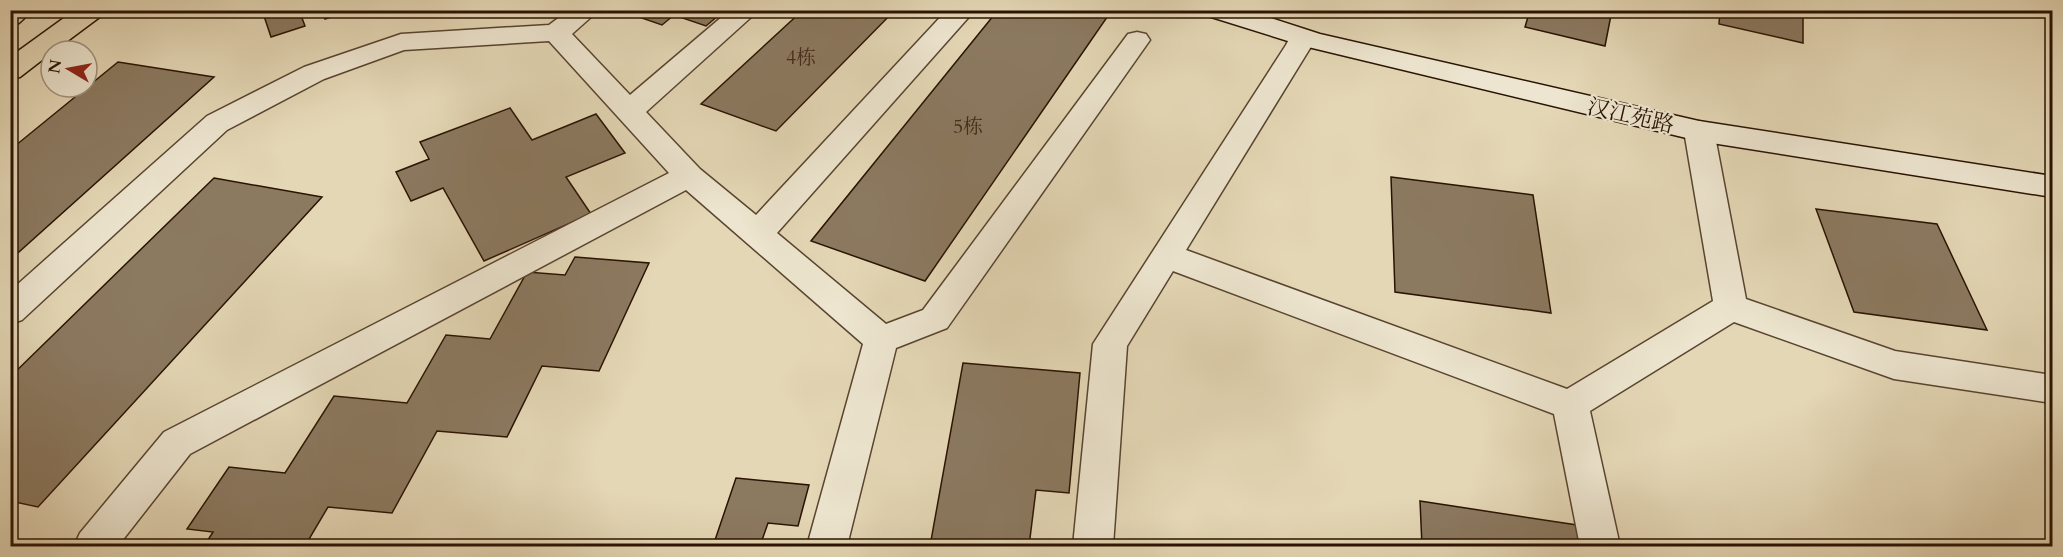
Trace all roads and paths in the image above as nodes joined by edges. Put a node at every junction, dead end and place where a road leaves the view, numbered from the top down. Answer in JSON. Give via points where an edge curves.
{"nodes":[{"id":1,"x":20,"y":10,"type":"edge"},
{"id":2,"x":92,"y":10,"type":"edge"},
{"id":3,"x":586,"y":10,"type":"edge"},
{"id":4,"x":746,"y":10,"type":"edge"},
{"id":5,"x":962,"y":10,"type":"edge"},
{"id":6,"x":1216,"y":10,"type":"edge"},
{"id":7,"x":10,"y":17,"type":"edge"},
{"id":8,"x":556,"y":33,"type":"junction"},
{"id":9,"x":1137,"y":40,"type":"dead end"},
{"id":10,"x":1299,"y":45,"type":"dead end"},
{"id":11,"x":10,"y":71,"type":"edge"},
{"id":12,"x":629,"y":111,"type":"junction"},
{"id":13,"x":1699,"y":131,"type":"junction"},
{"id":14,"x":689,"y":176,"type":"junction"},
{"id":15,"x":2052,"y":187,"type":"edge"},
{"id":16,"x":757,"y":234,"type":"junction"},
{"id":17,"x":1166,"y":255,"type":"junction"},
{"id":18,"x":1731,"y":307,"type":"junction"},
{"id":19,"x":10,"y":311,"type":"edge"},
{"id":20,"x":881,"y":340,"type":"junction"},
{"id":21,"x":2052,"y":389,"type":"edge"},
{"id":22,"x":1570,"y":405,"type":"junction"},
{"id":23,"x":94,"y":546,"type":"edge"},
{"id":24,"x":827,"y":546,"type":"edge"},
{"id":25,"x":1093,"y":546,"type":"edge"},
{"id":26,"x":1600,"y":546,"type":"edge"}],
"edges":[{"from":1,"to":7,"type":"main road"},
{"from":2,"to":11,"type":"main road"},
{"from":3,"to":8,"type":"street"},
{"from":4,"to":12,"type":"street"},
{"from":5,"to":16,"type":"street"},
{"from":6,"to":13,"type":"street","name":"汉江苑路","via":[[1313,40]]},
{"from":8,"to":12,"type":"street"},
{"from":8,"to":19,"type":"street","via":[[401,42],[314,73],[217,123]]},
{"from":9,"to":20,"type":"street","via":[[935,319]]},
{"from":10,"to":17,"type":"street"},
{"from":12,"to":14,"type":"street"},
{"from":13,"to":15,"type":"street","name":"汉江苑路"},
{"from":13,"to":18,"type":"street"},
{"from":14,"to":16,"type":"street"},
{"from":14,"to":23,"type":"street","via":[[177,443]]},
{"from":16,"to":20,"type":"street"},
{"from":17,"to":22,"type":"street"},
{"from":17,"to":25,"type":"street","via":[[1110,344]]},
{"from":18,"to":21,"type":"street","via":[[1894,365]]},
{"from":18,"to":22,"type":"street"},
{"from":20,"to":24,"type":"street"},
{"from":22,"to":26,"type":"street"}]}
